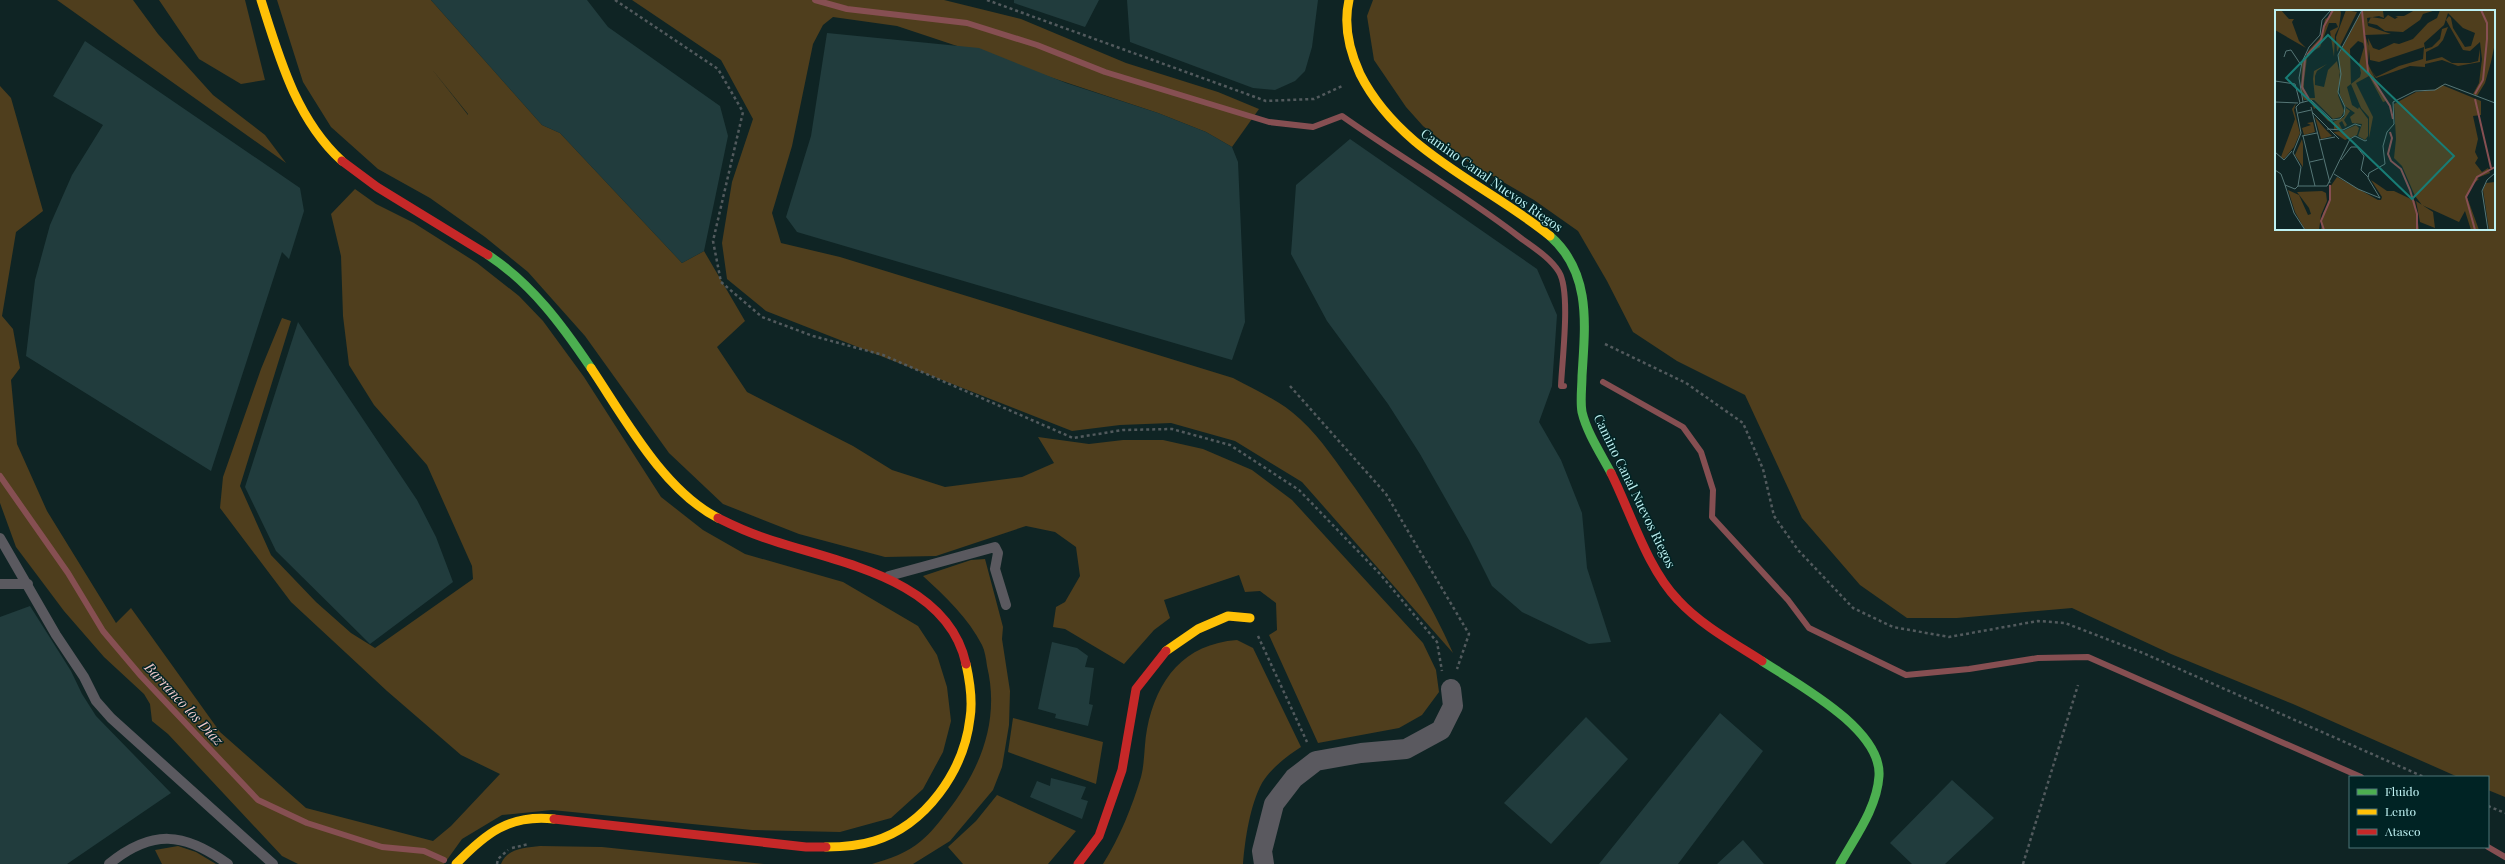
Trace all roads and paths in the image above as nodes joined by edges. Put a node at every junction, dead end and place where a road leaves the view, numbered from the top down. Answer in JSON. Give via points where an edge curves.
{"nodes":[{"id":1,"x":261,"y":0,"type":"edge"},
{"id":2,"x":615,"y":0,"type":"edge"},
{"id":3,"x":987,"y":0,"type":"edge"},
{"id":4,"x":1349,"y":0,"type":"edge"},
{"id":5,"x":1361,"y":77,"type":"junction"},
{"id":6,"x":1585,"y":335,"type":"junction"},
{"id":7,"x":1290,"y":386,"type":"dead end"},
{"id":8,"x":0,"y":538,"type":"edge"},
{"id":9,"x":887,"y":577,"type":"junction"},
{"id":10,"x":0,"y":584,"type":"edge"},
{"id":11,"x":28,"y":584,"type":"junction"},
{"id":12,"x":1006,"y":605,"type":"dead end"},
{"id":13,"x":1250,"y":618,"type":"joint"},
{"id":14,"x":2078,"y":685,"type":"dead end"},
{"id":15,"x":1451,"y":689,"type":"junction"},
{"id":16,"x":1316,"y":761,"type":"junction"},
{"id":17,"x":2422,"y":776,"type":"edge"},
{"id":18,"x":2489,"y":806,"type":"edge"},
{"id":19,"x":2505,"y":813,"type":"edge"},
{"id":20,"x":109,"y":864,"type":"edge"},
{"id":21,"x":228,"y":864,"type":"edge"},
{"id":22,"x":273,"y":864,"type":"edge"},
{"id":23,"x":456,"y":864,"type":"edge"},
{"id":24,"x":1078,"y":864,"type":"edge"},
{"id":25,"x":1264,"y":864,"type":"edge"},
{"id":26,"x":1840,"y":864,"type":"edge"},
{"id":27,"x":2023,"y":864,"type":"edge"}],
"edges":[{"from":1,"to":9,"type":"street","via":[[280,64],[301,110],[331,150],[370,182],[478,248],[521,281],[560,323],[653,459],[680,490],[712,515],[743,531]]},
{"from":2,"to":15,"type":"path","via":[[718,69],[743,112],[713,241],[721,282],[762,318],[813,336],[883,355],[1073,438],[1123,430],[1172,429],[1230,445],[1299,490],[1380,574],[1437,642],[1443,675]]},
{"from":3,"to":5,"type":"path","via":[[1266,101],[1314,99]]},
{"from":4,"to":5,"type":"street","name":"Camino Canal Nuevos Riegos","via":[[1347,44]]},
{"from":5,"to":6,"type":"street","name":"Camino Canal Nuevos Riegos","via":[[1380,108],[1417,146],[1552,236],[1571,258],[1582,286]]},
{"from":6,"to":17,"type":"path","via":[[1686,383],[1743,423],[1763,470],[1774,516],[1798,550],[1853,608],[1893,627],[1949,637],[2038,621],[2066,623],[2143,653]]},
{"from":6,"to":26,"type":"street","name":"Camino Canal Nuevos Riegos","via":[[1582,411],[1662,578],[1678,600],[1698,619],[1812,694],[1855,726],[1870,742],[1879,763],[1878,784],[1870,807]]},
{"from":7,"to":15,"type":"path","via":[[1386,494],[1469,634]]},
{"from":8,"to":11,"type":"lane"},
{"from":9,"to":12,"type":"lane","via":[[995,547],[998,553],[995,569]]},
{"from":9,"to":23,"type":"street","via":[[926,603],[950,629],[968,667],[972,710],[963,752],[944,790],[915,820],[882,839],[842,847],[806,847],[550,819],[512,822],[481,838]]},
{"from":10,"to":11,"type":"lane"},
{"from":11,"to":22,"type":"lane","via":[[96,701],[111,718]]},
{"from":13,"to":16,"type":"path"},
{"from":13,"to":24,"type":"street","via":[[1228,616],[1198,629],[1168,649],[1136,689],[1122,770],[1099,836]]},
{"from":14,"to":27,"type":"path"},
{"from":15,"to":16,"type":"street","via":[[1452,706],[1441,730],[1406,750],[1361,753]]},
{"from":16,"to":25,"type":"street","via":[[1294,778],[1274,804],[1262,851]]},
{"from":18,"to":19,"type":"path"},
{"from":20,"to":21,"type":"lane","via":[[120,855],[152,838],[178,838],[211,851]]}]}
